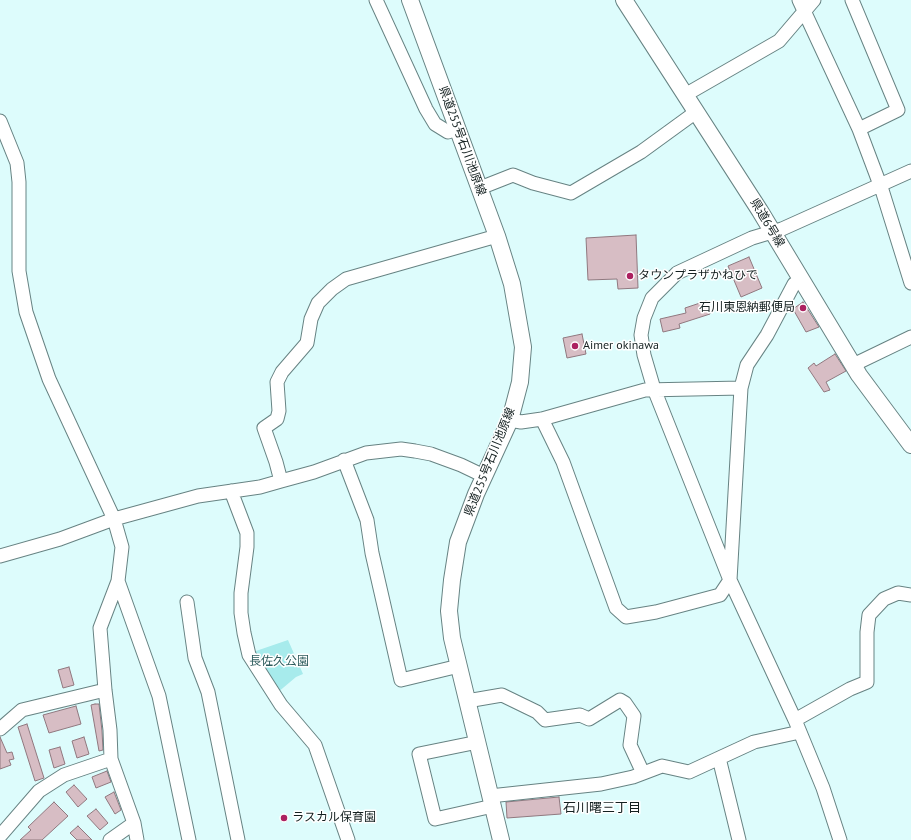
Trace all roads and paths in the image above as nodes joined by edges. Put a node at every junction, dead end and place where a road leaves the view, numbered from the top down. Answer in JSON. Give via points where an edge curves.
{"nodes":[{"id":1,"x":376,"y":0,"type":"edge"},
{"id":2,"x":410,"y":0,"type":"edge"},
{"id":3,"x":624,"y":0,"type":"edge"},
{"id":4,"x":799,"y":0,"type":"edge"},
{"id":5,"x":814,"y":0,"type":"edge"},
{"id":6,"x":852,"y":0,"type":"edge"},
{"id":7,"x":804,"y":13,"type":"junction"},
{"id":8,"x":685,"y":95,"type":"junction"},
{"id":9,"x":696,"y":112,"type":"junction"},
{"id":10,"x":0,"y":121,"type":"edge"},
{"id":11,"x":457,"y":129,"type":"junction"},
{"id":12,"x":859,"y":129,"type":"junction"},
{"id":13,"x":911,"y":171,"type":"edge"},
{"id":14,"x":880,"y":185,"type":"junction"},
{"id":15,"x":480,"y":188,"type":"junction"},
{"id":16,"x":772,"y":232,"type":"junction"},
{"id":17,"x":497,"y":236,"type":"junction"},
{"id":18,"x":802,"y":280,"type":"junction"},
{"id":19,"x":911,"y":282,"type":"edge"},
{"id":20,"x":911,"y":337,"type":"edge"},
{"id":21,"x":854,"y":365,"type":"junction"},
{"id":22,"x":741,"y":388,"type":"junction"},
{"id":23,"x":654,"y":389,"type":"junction"},
{"id":24,"x":542,"y":419,"type":"junction"},
{"id":25,"x":510,"y":420,"type":"junction"},
{"id":26,"x":911,"y":445,"type":"edge"},
{"id":27,"x":344,"y":460,"type":"junction"},
{"id":28,"x":484,"y":476,"type":"junction"},
{"id":29,"x":281,"y":481,"type":"junction"},
{"id":30,"x":231,"y":491,"type":"junction"},
{"id":31,"x":114,"y":519,"type":"junction"},
{"id":32,"x":0,"y":556,"type":"edge"},
{"id":33,"x":730,"y":580,"type":"junction"},
{"id":34,"x":118,"y":581,"type":"junction"},
{"id":35,"x":911,"y":595,"type":"edge"},
{"id":36,"x":187,"y":602,"type":"dead end"},
{"id":37,"x":459,"y":666,"type":"junction"},
{"id":38,"x":105,"y":690,"type":"junction"},
{"id":39,"x":467,"y":702,"type":"junction"},
{"id":40,"x":795,"y":720,"type":"junction"},
{"id":41,"x":0,"y":729,"type":"edge"},
{"id":42,"x":800,"y":732,"type":"junction"},
{"id":43,"x":478,"y":742,"type":"junction"},
{"id":44,"x":719,"y":758,"type":"junction"},
{"id":45,"x":111,"y":759,"type":"junction"},
{"id":46,"x":643,"y":773,"type":"junction"},
{"id":47,"x":491,"y":801,"type":"junction"},
{"id":48,"x":134,"y":823,"type":"junction"},
{"id":49,"x":0,"y":836,"type":"edge"},
{"id":50,"x":110,"y":840,"type":"edge"},
{"id":51,"x":137,"y":840,"type":"edge"},
{"id":52,"x":189,"y":840,"type":"edge"},
{"id":53,"x":238,"y":840,"type":"edge"},
{"id":54,"x":348,"y":840,"type":"edge"},
{"id":55,"x":501,"y":840,"type":"edge"},
{"id":56,"x":739,"y":840,"type":"edge"},
{"id":57,"x":840,"y":840,"type":"edge"}],
"edges":[{"from":1,"to":11,"type":"street","via":[[426,109],[436,124],[448,132]]},
{"from":2,"to":11,"type":"main road","name":"県道255号石川池原線"},
{"from":3,"to":8,"type":"main road","name":"県道6号線"},
{"from":4,"to":7,"type":"street"},
{"from":5,"to":7,"type":"street"},
{"from":6,"to":12,"type":"street","via":[[898,110]]},
{"from":7,"to":8,"type":"street","via":[[779,41]]},
{"from":7,"to":12,"type":"street"},
{"from":8,"to":9,"type":"main road","name":"県道6号線"},
{"from":9,"to":15,"type":"street","via":[[641,152],[571,193],[514,175]]},
{"from":9,"to":16,"type":"main road","name":"県道6号線"},
{"from":10,"to":31,"type":"street","via":[[17,163],[18,270],[26,312],[49,379]]},
{"from":11,"to":15,"type":"main road","name":"県道255号石川池原線"},
{"from":12,"to":14,"type":"street"},
{"from":13,"to":14,"type":"street"},
{"from":14,"to":16,"type":"street"},
{"from":14,"to":19,"type":"street"},
{"from":15,"to":17,"type":"main road","name":"県道255号石川池原線"},
{"from":16,"to":18,"type":"main road","name":"県道6号線"},
{"from":16,"to":23,"type":"street","via":[[752,238],[677,273],[652,298],[641,335]]},
{"from":17,"to":25,"type":"main road","name":"県道255号石川池原線","via":[[512,284],[523,346],[520,382]]},
{"from":17,"to":29,"type":"street","via":[[346,279],[318,303],[311,319],[307,343],[282,372],[277,382],[279,411],[276,419],[264,428]]},
{"from":18,"to":21,"type":"main road","name":"県道6号線"},
{"from":18,"to":22,"type":"street","via":[[794,284],[767,335],[747,365]]},
{"from":20,"to":21,"type":"street"},
{"from":21,"to":26,"type":"main road","name":"県道6号線"},
{"from":22,"to":23,"type":"street"},
{"from":22,"to":33,"type":"street"},
{"from":23,"to":24,"type":"street"},
{"from":23,"to":33,"type":"street"},
{"from":24,"to":25,"type":"street","via":[[521,422]]},
{"from":24,"to":33,"type":"street","via":[[563,462],[616,608],[626,617],[720,595]]},
{"from":25,"to":28,"type":"main road","name":"県道255号石川池原線"},
{"from":27,"to":28,"type":"street","via":[[366,453],[401,449],[431,454]]},
{"from":27,"to":29,"type":"street"},
{"from":27,"to":37,"type":"street","via":[[367,520],[400,680]]},
{"from":28,"to":37,"type":"main road","name":"県道255号石川池原線","via":[[458,542],[452,580],[450,623]]},
{"from":29,"to":30,"type":"street"},
{"from":30,"to":31,"type":"street","via":[[198,496]]},
{"from":30,"to":54,"type":"street","via":[[247,533],[241,613],[250,655],[281,705],[315,745]]},
{"from":31,"to":32,"type":"street","via":[[60,539]]},
{"from":31,"to":34,"type":"street","via":[[122,547]]},
{"from":33,"to":40,"type":"street"},
{"from":34,"to":38,"type":"street","via":[[100,628]]},
{"from":34,"to":52,"type":"street","via":[[159,696]]},
{"from":35,"to":40,"type":"street","via":[[898,593],[884,599],[868,615],[867,682]]},
{"from":36,"to":53,"type":"street","via":[[195,658],[208,692]]},
{"from":37,"to":39,"type":"main road","name":"県道255号石川池原線"},
{"from":38,"to":41,"type":"street","via":[[22,710]]},
{"from":38,"to":45,"type":"street"},
{"from":39,"to":43,"type":"main road","name":"県道255号石川池原線"},
{"from":39,"to":46,"type":"street","via":[[502,695],[537,712],[545,720],[580,715],[589,719],[620,700],[634,716],[630,745]]},
{"from":40,"to":42,"type":"street"},
{"from":42,"to":44,"type":"street","via":[[754,742]]},
{"from":42,"to":57,"type":"street","via":[[823,788]]},
{"from":43,"to":47,"type":"main road","name":"県道255号石川池原線"},
{"from":43,"to":47,"type":"street","via":[[419,754],[435,819]]},
{"from":44,"to":46,"type":"street","via":[[688,772],[662,766]]},
{"from":44,"to":56,"type":"street"},
{"from":45,"to":48,"type":"street"},
{"from":45,"to":49,"type":"street","via":[[64,775],[39,791]]},
{"from":46,"to":47,"type":"street","via":[[601,784]]},
{"from":47,"to":55,"type":"main road","name":"県道255号石川池原線"},
{"from":48,"to":50,"type":"street"},
{"from":48,"to":51,"type":"street"}]}
